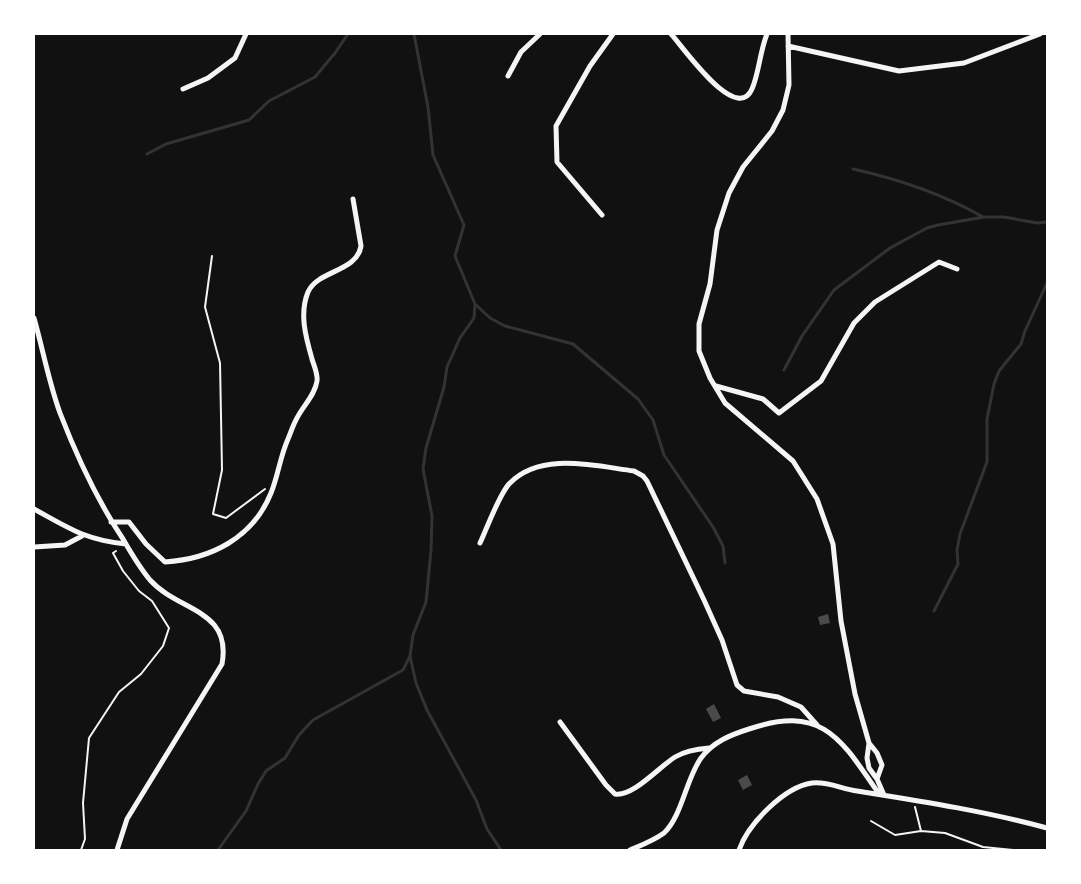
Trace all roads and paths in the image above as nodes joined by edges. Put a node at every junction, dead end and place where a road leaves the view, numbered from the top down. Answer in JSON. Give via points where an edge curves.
{"nodes":[{"id":1,"x":246,"y":34,"type":"edge"},
{"id":2,"x":540,"y":34,"type":"edge"},
{"id":3,"x":613,"y":34,"type":"edge"},
{"id":4,"x":671,"y":34,"type":"edge"},
{"id":5,"x":767,"y":34,"type":"edge"},
{"id":6,"x":788,"y":34,"type":"edge"},
{"id":7,"x":1040,"y":34,"type":"edge"},
{"id":8,"x":788,"y":46,"type":"junction"},
{"id":9,"x":508,"y":76,"type":"dead end"},
{"id":10,"x":183,"y":89,"type":"dead end"},
{"id":11,"x":353,"y":199,"type":"dead end"},
{"id":12,"x":602,"y":215,"type":"dead end"},
{"id":13,"x":212,"y":256,"type":"dead end"},
{"id":14,"x":957,"y":269,"type":"dead end"},
{"id":15,"x":34,"y":318,"type":"edge"},
{"id":16,"x":715,"y":386,"type":"junction"},
{"id":17,"x":274,"y":481,"type":"junction"},
{"id":18,"x":34,"y":509,"type":"edge"},
{"id":19,"x":112,"y":522,"type":"junction"},
{"id":20,"x":82,"y":536,"type":"junction"},
{"id":21,"x":480,"y":543,"type":"dead end"},
{"id":22,"x":126,"y":544,"type":"junction"},
{"id":23,"x":34,"y":547,"type":"edge"},
{"id":24,"x":560,"y":722,"type":"dead end"},
{"id":25,"x":817,"y":725,"type":"junction"},
{"id":26,"x":869,"y":744,"type":"junction"},
{"id":27,"x":709,"y":748,"type":"junction"},
{"id":28,"x":877,"y":779,"type":"junction"},
{"id":29,"x":881,"y":795,"type":"junction"},
{"id":30,"x":915,"y":800,"type":"junction"},
{"id":31,"x":871,"y":821,"type":"dead end"},
{"id":32,"x":1047,"y":828,"type":"edge"},
{"id":33,"x":921,"y":831,"type":"junction"},
{"id":34,"x":81,"y":850,"type":"edge"},
{"id":35,"x":117,"y":850,"type":"edge"},
{"id":36,"x":630,"y":850,"type":"edge"},
{"id":37,"x":739,"y":850,"type":"edge"},
{"id":38,"x":1013,"y":850,"type":"edge"}],
"edges":[{"from":1,"to":10,"type":"street","via":[[235,58],[208,78]]},
{"from":2,"to":9,"type":"street","via":[[522,52]]},
{"from":3,"to":12,"type":"street","via":[[590,66],[556,126],[557,162]]},
{"from":4,"to":5,"type":"street","via":[[719,89],[739,98],[752,90]]},
{"from":6,"to":8,"type":"street"},
{"from":7,"to":8,"type":"street","via":[[964,63],[899,71]]},
{"from":8,"to":16,"type":"street","via":[[788,85],[782,110],[772,131],[738,175],[717,230],[710,284],[699,324],[699,351]]},
{"from":11,"to":17,"type":"street","via":[[360,254],[314,284],[308,292],[303,329],[317,380],[285,444]]},
{"from":13,"to":17,"type":"path","via":[[205,307],[220,363],[222,470],[213,514],[226,518]]},
{"from":14,"to":16,"type":"street","via":[[939,262],[875,302],[854,323],[821,381],[780,413],[763,399]]},
{"from":15,"to":19,"type":"street","via":[[60,412],[82,466]]},
{"from":16,"to":26,"type":"street","via":[[725,403],[793,460],[817,499],[833,544],[841,621],[855,694]]},
{"from":17,"to":19,"type":"street","via":[[264,507],[247,528],[234,540],[203,556],[165,562],[129,522]]},
{"from":18,"to":20,"type":"street"},
{"from":19,"to":22,"type":"street"},
{"from":20,"to":22,"type":"street","via":[[100,542]]},
{"from":20,"to":23,"type":"street","via":[[65,545]]},
{"from":21,"to":25,"type":"street","via":[[507,485],[522,473],[547,465],[570,463],[634,471],[647,482],[704,600],[722,640],[736,684],[744,691],[778,697],[801,707]]},
{"from":22,"to":34,"type":"path","via":[[113,553],[123,572],[152,601],[169,628],[163,646],[141,674],[119,692],[89,738],[83,803],[85,839]]},
{"from":22,"to":35,"type":"street","via":[[164,593],[208,617],[218,627],[225,649],[222,664],[127,818]]},
{"from":24,"to":27,"type":"street","via":[[615,794],[627,793],[676,756]]},
{"from":25,"to":27,"type":"street","via":[[798,720],[777,721],[727,737]]},
{"from":25,"to":29,"type":"street","via":[[840,741]]},
{"from":26,"to":28,"type":"street","via":[[869,768]]},
{"from":26,"to":28,"type":"street","via":[[882,765]]},
{"from":27,"to":36,"type":"street","via":[[699,760],[666,831],[653,841]]},
{"from":28,"to":29,"type":"street"},
{"from":29,"to":30,"type":"street"},
{"from":29,"to":37,"type":"street","via":[[824,783],[799,787],[779,798],[750,829]]},
{"from":30,"to":32,"type":"street"},
{"from":30,"to":33,"type":"path"},
{"from":31,"to":33,"type":"path","via":[[895,835]]},
{"from":33,"to":38,"type":"path","via":[[945,833],[983,847]]}]}
